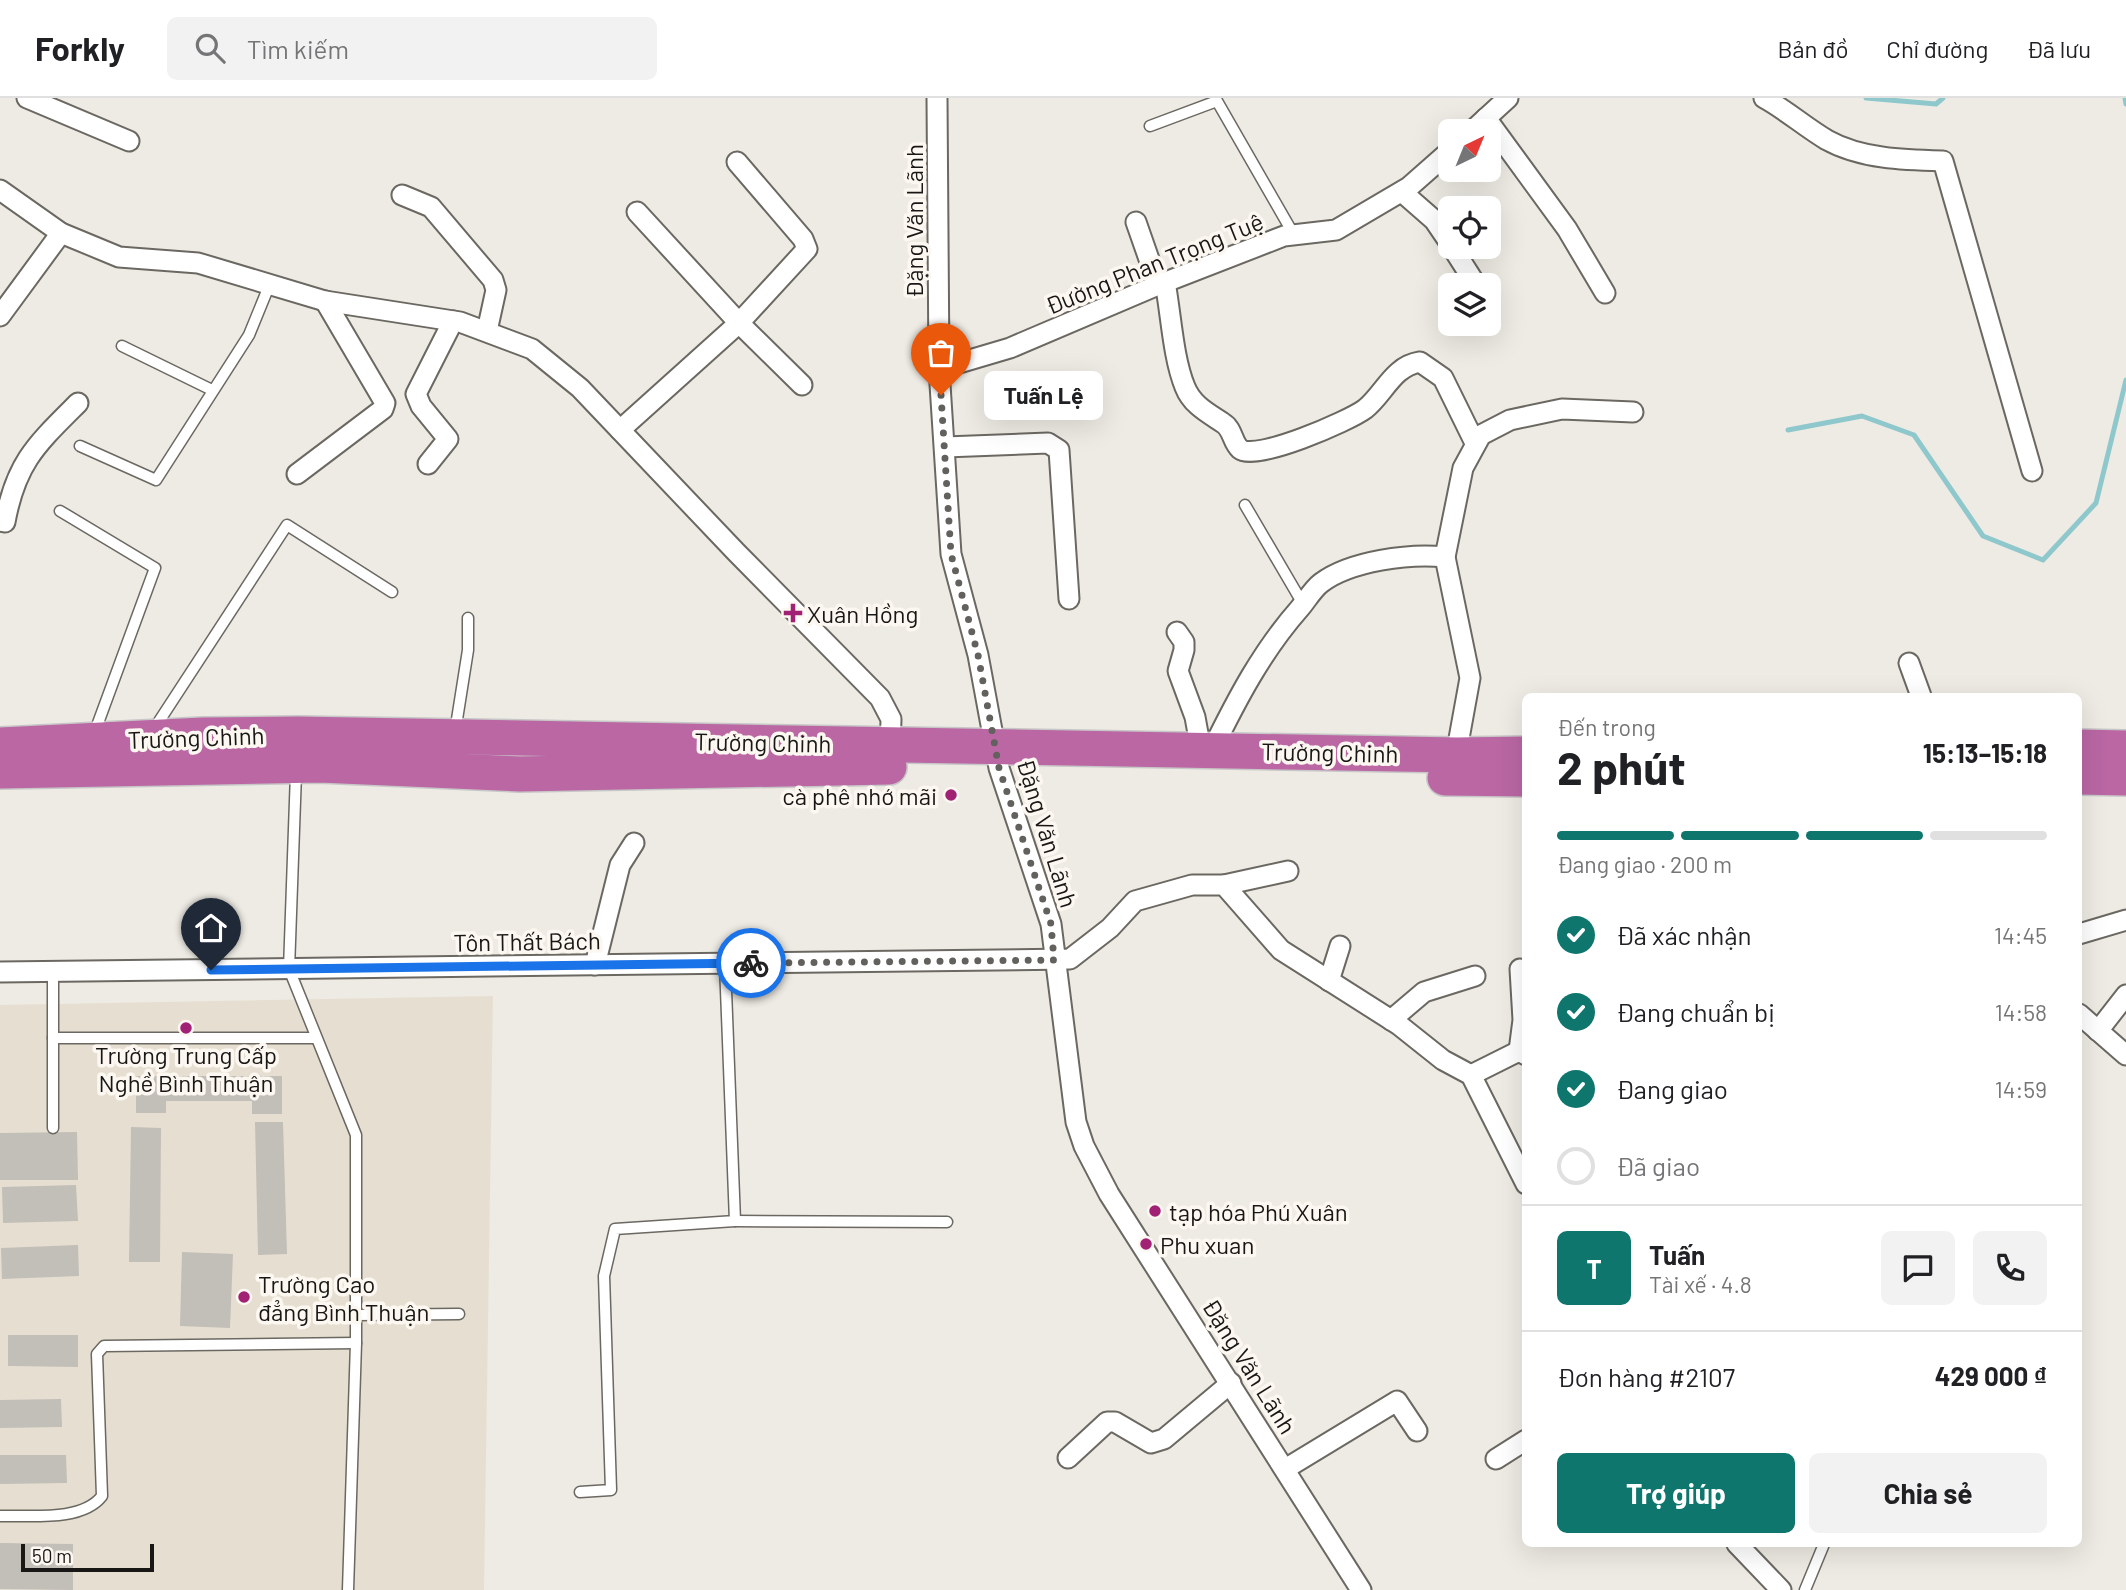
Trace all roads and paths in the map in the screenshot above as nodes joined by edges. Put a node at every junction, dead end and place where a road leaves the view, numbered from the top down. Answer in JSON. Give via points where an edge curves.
{"nodes":[{"id":1,"x":27,"y":98,"type":"edge"},
{"id":2,"x":937,"y":98,"type":"edge"},
{"id":3,"x":1508,"y":98,"type":"edge"},
{"id":4,"x":1764,"y":98,"type":"edge"},
{"id":5,"x":1485,"y":119,"type":"edge"},
{"id":6,"x":1150,"y":126,"type":"dead end"},
{"id":7,"x":129,"y":141,"type":"dead end"},
{"id":8,"x":1502,"y":152,"type":"edge"},
{"id":9,"x":1438,"y":161,"type":"edge"},
{"id":10,"x":737,"y":162,"type":"dead end"},
{"id":11,"x":0,"y":190,"type":"edge"},
{"id":12,"x":1402,"y":192,"type":"junction"},
{"id":13,"x":402,"y":195,"type":"dead end"},
{"id":14,"x":638,"y":212,"type":"dead end"},
{"id":15,"x":1136,"y":222,"type":"dead end"},
{"id":16,"x":1438,"y":226,"type":"edge"},
{"id":17,"x":61,"y":233,"type":"junction"},
{"id":18,"x":1294,"y":235,"type":"junction"},
{"id":19,"x":1162,"y":283,"type":"junction"},
{"id":20,"x":269,"y":286,"type":"junction"},
{"id":21,"x":1605,"y":293,"type":"dead end"},
{"id":22,"x":325,"y":301,"type":"junction"},
{"id":23,"x":0,"y":316,"type":"edge"},
{"id":24,"x":453,"y":321,"type":"junction"},
{"id":25,"x":739,"y":323,"type":"junction"},
{"id":26,"x":487,"y":331,"type":"junction"},
{"id":27,"x":122,"y":346,"type":"dead end"},
{"id":28,"x":939,"y":369,"type":"junction"},
{"id":29,"x":802,"y":385,"type":"dead end"},
{"id":30,"x":212,"y":390,"type":"junction"},
{"id":31,"x":416,"y":394,"type":"junction"},
{"id":32,"x":78,"y":403,"type":"dead end"},
{"id":33,"x":385,"y":403,"type":"junction"},
{"id":34,"x":1633,"y":412,"type":"dead end"},
{"id":35,"x":620,"y":430,"type":"junction"},
{"id":36,"x":1475,"y":443,"type":"junction"},
{"id":37,"x":80,"y":446,"type":"dead end"},
{"id":38,"x":945,"y":447,"type":"junction"},
{"id":39,"x":428,"y":464,"type":"dead end"},
{"id":40,"x":2032,"y":471,"type":"dead end"},
{"id":41,"x":297,"y":474,"type":"dead end"},
{"id":42,"x":1245,"y":505,"type":"dead end"},
{"id":43,"x":60,"y":511,"type":"dead end"},
{"id":44,"x":0,"y":521,"type":"edge"},
{"id":45,"x":1445,"y":556,"type":"junction"},
{"id":46,"x":392,"y":592,"type":"dead end"},
{"id":47,"x":1069,"y":599,"type":"dead end"},
{"id":48,"x":1303,"y":605,"type":"junction"},
{"id":49,"x":468,"y":618,"type":"dead end"},
{"id":50,"x":1177,"y":632,"type":"dead end"},
{"id":51,"x":1909,"y":663,"type":"dead end"},
{"id":52,"x":1920,"y":693,"type":"edge"},
{"id":53,"x":455,"y":736,"type":"junction"},
{"id":54,"x":148,"y":738,"type":"junction"},
{"id":55,"x":91,"y":741,"type":"junction"},
{"id":56,"x":0,"y":745,"type":"edge"},
{"id":57,"x":2082,"y":747,"type":"edge"},
{"id":58,"x":2126,"y":748,"type":"edge"},
{"id":59,"x":1206,"y":750,"type":"junction"},
{"id":60,"x":1522,"y":754,"type":"edge"},
{"id":61,"x":1456,"y":755,"type":"junction"},
{"id":62,"x":889,"y":756,"type":"junction"},
{"id":63,"x":998,"y":758,"type":"junction"},
{"id":64,"x":297,"y":765,"type":"junction"},
{"id":65,"x":0,"y":771,"type":"edge"},
{"id":66,"x":2082,"y":777,"type":"edge"},
{"id":67,"x":2126,"y":778,"type":"edge"},
{"id":68,"x":1522,"y":779,"type":"edge"},
{"id":69,"x":634,"y":843,"type":"dead end"},
{"id":70,"x":1288,"y":871,"type":"dead end"},
{"id":71,"x":1224,"y":885,"type":"junction"},
{"id":72,"x":2126,"y":920,"type":"edge"},
{"id":73,"x":2082,"y":933,"type":"edge"},
{"id":74,"x":1340,"y":946,"type":"dead end"},
{"id":75,"x":1054,"y":960,"type":"junction"},
{"id":76,"x":725,"y":964,"type":"junction"},
{"id":77,"x":595,"y":965,"type":"junction"},
{"id":78,"x":289,"y":969,"type":"junction"},
{"id":79,"x":1520,"y":969,"type":"dead end"},
{"id":80,"x":54,"y":971,"type":"junction"},
{"id":81,"x":0,"y":972,"type":"edge"},
{"id":82,"x":1475,"y":976,"type":"dead end"},
{"id":83,"x":1329,"y":981,"type":"junction"},
{"id":84,"x":2126,"y":995,"type":"edge"},
{"id":85,"x":1522,"y":1003,"type":"edge"},
{"id":86,"x":2082,"y":1017,"type":"edge"},
{"id":87,"x":1391,"y":1020,"type":"junction"},
{"id":88,"x":2098,"y":1031,"type":"junction"},
{"id":89,"x":53,"y":1038,"type":"junction"},
{"id":90,"x":316,"y":1038,"type":"junction"},
{"id":91,"x":1522,"y":1053,"type":"edge"},
{"id":92,"x":2126,"y":1055,"type":"edge"},
{"id":93,"x":1471,"y":1075,"type":"junction"},
{"id":94,"x":54,"y":1128,"type":"dead end"},
{"id":95,"x":1522,"y":1176,"type":"edge"},
{"id":96,"x":735,"y":1221,"type":"junction"},
{"id":97,"x":947,"y":1222,"type":"dead end"},
{"id":98,"x":459,"y":1314,"type":"dead end"},
{"id":99,"x":355,"y":1315,"type":"junction"},
{"id":100,"x":356,"y":1343,"type":"junction"},
{"id":101,"x":1231,"y":1383,"type":"junction"},
{"id":102,"x":1417,"y":1431,"type":"dead end"},
{"id":103,"x":1522,"y":1443,"type":"edge"},
{"id":104,"x":1068,"y":1458,"type":"dead end"},
{"id":105,"x":1496,"y":1459,"type":"dead end"},
{"id":106,"x":1285,"y":1469,"type":"junction"},
{"id":107,"x":580,"y":1492,"type":"dead end"},
{"id":108,"x":0,"y":1516,"type":"edge"},
{"id":109,"x":1740,"y":1547,"type":"edge"},
{"id":110,"x":1823,"y":1547,"type":"edge"},
{"id":111,"x":348,"y":1590,"type":"edge"},
{"id":112,"x":1361,"y":1590,"type":"edge"},
{"id":113,"x":1781,"y":1590,"type":"edge"},
{"id":114,"x":1805,"y":1590,"type":"edge"}],
"edges":[{"from":1,"to":7,"type":"street"},
{"from":2,"to":28,"type":"street","name":"Đặng Văn Lãnh"},
{"from":3,"to":5,"type":"street"},
{"from":4,"to":40,"type":"street","via":[[1827,140],[1864,153],[1943,161]]},
{"from":6,"to":18,"type":"lane","via":[[1217,101]]},
{"from":8,"to":21,"type":"street","via":[[1561,220]]},
{"from":9,"to":12,"type":"street","name":"Đường Phan Trọng Tuệ"},
{"from":10,"to":25,"type":"street","via":[[807,249]]},
{"from":11,"to":17,"type":"street"},
{"from":12,"to":16,"type":"street"},
{"from":12,"to":18,"type":"street","name":"Đường Phan Trọng Tuệ","via":[[1336,230]]},
{"from":13,"to":26,"type":"street","via":[[431,207],[493,280],[496,290]]},
{"from":14,"to":25,"type":"street"},
{"from":15,"to":19,"type":"street"},
{"from":17,"to":20,"type":"street","via":[[119,257],[198,263]]},
{"from":17,"to":23,"type":"street"},
{"from":18,"to":19,"type":"street","name":"Đường Phan Trọng Tuệ"},
{"from":19,"to":28,"type":"street","name":"Đường Phan Trọng Tuệ","via":[[1010,348]]},
{"from":19,"to":36,"type":"street","via":[[1184,386],[1201,409],[1227,425],[1239,449],[1260,450],[1333,427],[1363,411],[1390,379],[1420,362],[1443,378]]},
{"from":20,"to":22,"type":"street"},
{"from":20,"to":30,"type":"lane","via":[[249,335]]},
{"from":22,"to":24,"type":"street"},
{"from":22,"to":33,"type":"street"},
{"from":24,"to":26,"type":"street"},
{"from":24,"to":31,"type":"street"},
{"from":25,"to":29,"type":"street"},
{"from":25,"to":35,"type":"street"},
{"from":26,"to":35,"type":"street","via":[[546,358]]},
{"from":27,"to":30,"type":"lane"},
{"from":28,"to":38,"type":"street","name":"Đặng Văn Lãnh"},
{"from":30,"to":37,"type":"lane","via":[[156,480]]},
{"from":31,"to":33,"type":"street"},
{"from":31,"to":39,"type":"street","via":[[448,439]]},
{"from":32,"to":44,"type":"street","via":[[22,464],[5,522]]},
{"from":33,"to":41,"type":"street"},
{"from":34,"to":36,"type":"street","via":[[1540,412],[1510,420]]},
{"from":35,"to":62,"type":"street","via":[[880,698],[891,719]]},
{"from":36,"to":45,"type":"street","via":[[1463,468]]},
{"from":38,"to":47,"type":"street","via":[[1048,443],[1059,450]]},
{"from":38,"to":63,"type":"street","name":"Đặng Văn Lãnh","via":[[951,554],[978,655]]},
{"from":42,"to":48,"type":"lane"},
{"from":43,"to":55,"type":"lane","via":[[155,568]]},
{"from":45,"to":48,"type":"street","via":[[1419,554],[1359,566],[1321,583]]},
{"from":45,"to":61,"type":"street","via":[[1470,678]]},
{"from":46,"to":54,"type":"lane","via":[[287,525]]},
{"from":48,"to":59,"type":"street","via":[[1267,649]]},
{"from":49,"to":53,"type":"lane","via":[[468,650]]},
{"from":50,"to":59,"type":"street","via":[[1184,642],[1178,671]]},
{"from":51,"to":52,"type":"street"},
{"from":53,"to":54,"type":"highway","name":"Trường Chinh"},
{"from":53,"to":62,"type":"highway","name":"Trường Chinh"},
{"from":54,"to":55,"type":"highway","name":"Trường Chinh"},
{"from":55,"to":56,"type":"highway","name":"Trường Chinh"},
{"from":57,"to":58,"type":"highway"},
{"from":59,"to":61,"type":"highway","name":"Trường Chinh"},
{"from":59,"to":63,"type":"highway","name":"Trường Chinh"},
{"from":60,"to":61,"type":"highway","name":"Trường Chinh"},
{"from":62,"to":63,"type":"highway","name":"Trường Chinh"},
{"from":62,"to":64,"type":"highway","name":"Trường Chinh","via":[[520,774]]},
{"from":63,"to":68,"type":"highway","name":"Trường Chinh"},
{"from":63,"to":75,"type":"street","name":"Đặng Văn Lãnh","via":[[1051,924]]},
{"from":64,"to":65,"type":"highway","name":"Trường Chinh"},
{"from":64,"to":78,"type":"lane"},
{"from":66,"to":67,"type":"highway"},
{"from":69,"to":77,"type":"street","via":[[620,865]]},
{"from":70,"to":71,"type":"street"},
{"from":71,"to":75,"type":"street","via":[[1192,884],[1135,901],[1070,960]]},
{"from":71,"to":83,"type":"street","via":[[1281,950]]},
{"from":72,"to":73,"type":"street"},
{"from":74,"to":83,"type":"street"},
{"from":75,"to":76,"type":"street","name":"Tôn Thất Bách"},
{"from":75,"to":101,"type":"street","name":"Đặng Văn Lãnh","via":[[1070,1087],[1084,1146],[1109,1194]]},
{"from":76,"to":77,"type":"street","name":"Tôn Thất Bách"},
{"from":76,"to":96,"type":"lane"},
{"from":77,"to":78,"type":"street","name":"Tôn Thất Bách"},
{"from":78,"to":80,"type":"street","name":"Tôn Thất Bách"},
{"from":78,"to":90,"type":"lane"},
{"from":79,"to":85,"type":"street"},
{"from":80,"to":81,"type":"street","name":"Tôn Thất Bách"},
{"from":80,"to":89,"type":"lane"},
{"from":82,"to":87,"type":"street","via":[[1424,992]]},
{"from":83,"to":87,"type":"street"},
{"from":84,"to":88,"type":"street"},
{"from":86,"to":88,"type":"street"},
{"from":87,"to":93,"type":"street"},
{"from":88,"to":92,"type":"street"},
{"from":89,"to":90,"type":"lane"},
{"from":89,"to":94,"type":"lane"},
{"from":90,"to":99,"type":"lane","via":[[356,1135]]},
{"from":91,"to":93,"type":"street"},
{"from":93,"to":95,"type":"street"},
{"from":96,"to":97,"type":"lane"},
{"from":96,"to":107,"type":"lane","via":[[615,1229],[604,1276],[611,1490]]},
{"from":98,"to":99,"type":"lane"},
{"from":99,"to":100,"type":"lane"},
{"from":100,"to":108,"type":"lane","via":[[104,1346],[97,1354],[102,1496],[95,1505],[75,1512]]},
{"from":100,"to":111,"type":"lane"},
{"from":101,"to":104,"type":"street","via":[[1164,1439],[1151,1443],[1107,1422]]},
{"from":101,"to":106,"type":"street","name":"Đặng Văn Lãnh"},
{"from":102,"to":106,"type":"street","via":[[1397,1401]]},
{"from":103,"to":105,"type":"street"},
{"from":106,"to":112,"type":"street","name":"Đặng Văn Lãnh"},
{"from":109,"to":113,"type":"street"},
{"from":110,"to":114,"type":"lane"}]}
